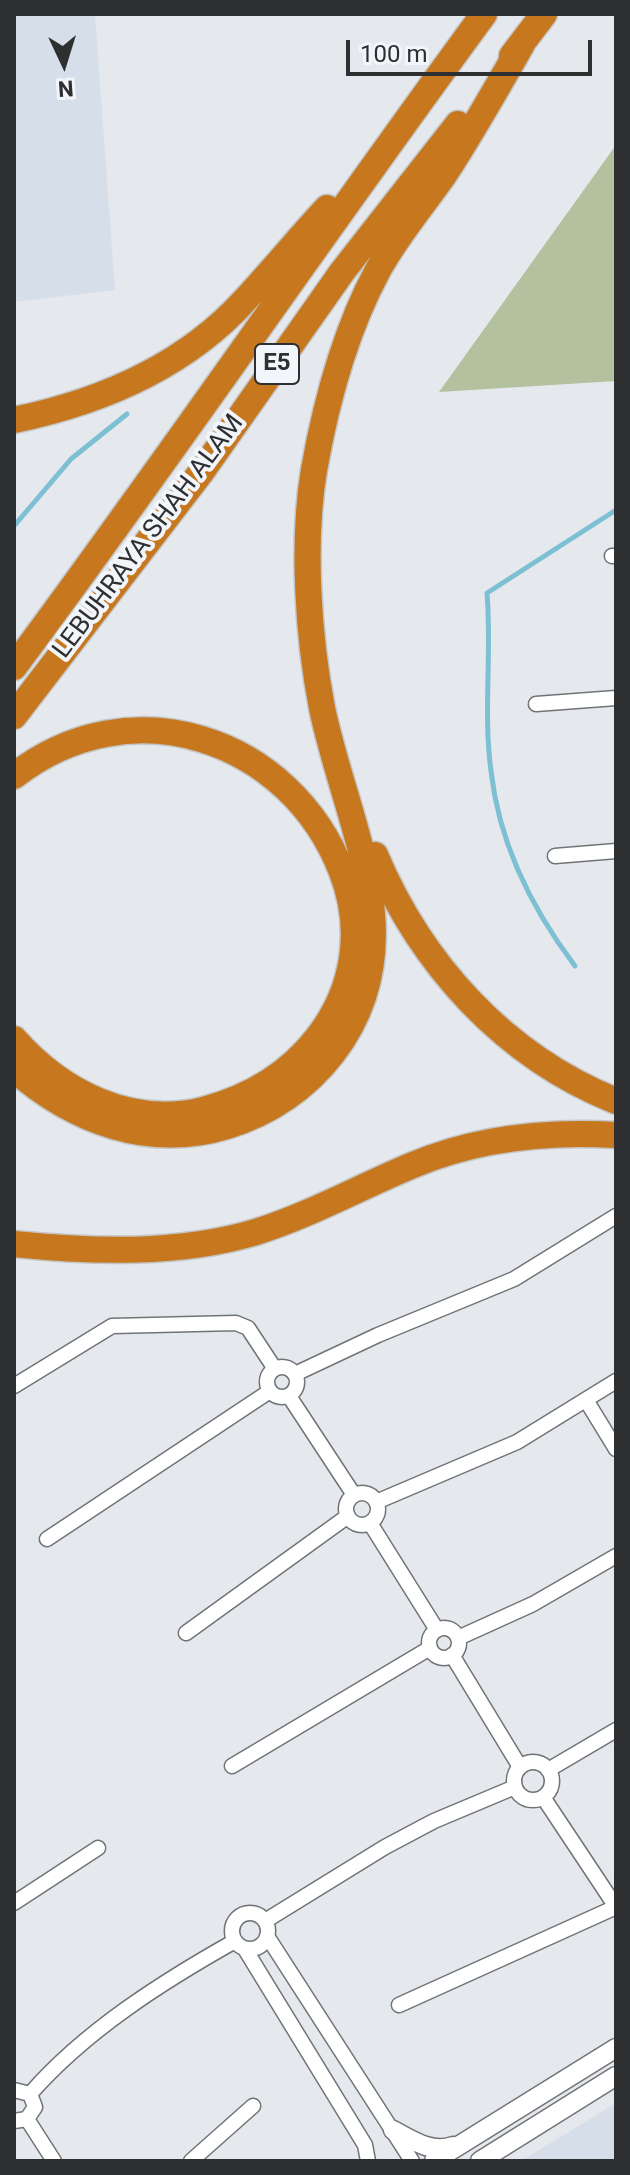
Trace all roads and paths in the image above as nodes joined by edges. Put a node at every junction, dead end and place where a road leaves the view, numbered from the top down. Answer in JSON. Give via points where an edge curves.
{"nodes":[{"id":1,"x":484,"y":14,"type":"edge"},
{"id":2,"x":544,"y":14,"type":"edge"},
{"id":3,"x":522,"y":44,"type":"junction"},
{"id":4,"x":390,"y":141,"type":"junction"},
{"id":5,"x":14,"y":420,"type":"edge"},
{"id":6,"x":14,"y":667,"type":"edge"},
{"id":7,"x":616,"y":698,"type":"edge"},
{"id":8,"x":536,"y":704,"type":"dead end"},
{"id":9,"x":14,"y":716,"type":"edge"},
{"id":10,"x":14,"y":776,"type":"edge"},
{"id":11,"x":344,"y":786,"type":"junction"},
{"id":12,"x":616,"y":851,"type":"edge"},
{"id":13,"x":555,"y":856,"type":"dead end"},
{"id":14,"x":14,"y":1039,"type":"edge"},
{"id":15,"x":14,"y":1069,"type":"edge"},
{"id":16,"x":616,"y":1101,"type":"edge"},
{"id":17,"x":616,"y":1135,"type":"edge"},
{"id":18,"x":616,"y":1216,"type":"edge"},
{"id":19,"x":14,"y":1244,"type":"edge"},
{"id":20,"x":275,"y":1369,"type":"junction"},
{"id":21,"x":295,"y":1374,"type":"junction"},
{"id":22,"x":616,"y":1381,"type":"edge"},
{"id":23,"x":14,"y":1386,"type":"edge"},
{"id":24,"x":270,"y":1391,"type":"junction"},
{"id":25,"x":289,"y":1396,"type":"junction"},
{"id":26,"x":586,"y":1400,"type":"junction"},
{"id":27,"x":616,"y":1449,"type":"edge"},
{"id":28,"x":354,"y":1495,"type":"junction"},
{"id":29,"x":376,"y":1502,"type":"junction"},
{"id":30,"x":348,"y":1516,"type":"junction"},
{"id":31,"x":370,"y":1523,"type":"junction"},
{"id":32,"x":47,"y":1539,"type":"dead end"},
{"id":33,"x":616,"y":1556,"type":"edge"},
{"id":34,"x":437,"y":1630,"type":"junction"},
{"id":35,"x":186,"y":1633,"type":"dead end"},
{"id":36,"x":458,"y":1638,"type":"junction"},
{"id":37,"x":430,"y":1648,"type":"junction"},
{"id":38,"x":452,"y":1655,"type":"junction"},
{"id":39,"x":616,"y":1730,"type":"edge"},
{"id":40,"x":232,"y":1766,"type":"dead end"},
{"id":41,"x":520,"y":1767,"type":"junction"},
{"id":42,"x":548,"y":1770,"type":"junction"},
{"id":43,"x":515,"y":1787,"type":"junction"},
{"id":44,"x":543,"y":1797,"type":"junction"},
{"id":45,"x":98,"y":1848,"type":"dead end"},
{"id":46,"x":14,"y":1903,"type":"edge"},
{"id":47,"x":616,"y":1907,"type":"edge"},
{"id":48,"x":266,"y":1929,"type":"junction"},
{"id":49,"x":240,"y":1945,"type":"junction"},
{"id":50,"x":399,"y":2005,"type":"dead end"},
{"id":51,"x":616,"y":2048,"type":"edge"},
{"id":52,"x":616,"y":2076,"type":"edge"},
{"id":53,"x":14,"y":2090,"type":"edge"},
{"id":54,"x":30,"y":2094,"type":"junction"},
{"id":55,"x":253,"y":2106,"type":"dead end"},
{"id":56,"x":21,"y":2120,"type":"edge"},
{"id":57,"x":393,"y":2130,"type":"junction"},
{"id":58,"x":468,"y":2140,"type":"junction"},
{"id":59,"x":54,"y":2161,"type":"edge"},
{"id":60,"x":191,"y":2161,"type":"edge"},
{"id":61,"x":368,"y":2161,"type":"edge"},
{"id":62,"x":412,"y":2161,"type":"edge"},
{"id":63,"x":434,"y":2161,"type":"edge"},
{"id":64,"x":480,"y":2161,"type":"edge"}],
"edges":[{"from":1,"to":4,"type":"highway","name":"LEBUHRAYA SHAH ALAM","number":"E5"},
{"from":2,"to":3,"type":"highway","name":"LEBUHRAYA SHAH ALAM","number":"E5"},
{"from":3,"to":9,"type":"highway","name":"LEBUHRAYA SHAH ALAM","number":"E5","via":[[342,272],[202,471]]},
{"from":3,"to":11,"type":"highway","via":[[445,173],[378,269],[356,319],[322,430],[310,516],[314,666]]},
{"from":4,"to":5,"type":"highway","via":[[244,302],[177,356],[123,389],[68,409]]},
{"from":4,"to":6,"type":"highway","name":"LEBUHRAYA SHAH ALAM","number":"E5","via":[[143,494]]},
{"from":7,"to":8,"type":"street"},
{"from":10,"to":14,"type":"highway","via":[[54,749],[110,733],[178,732],[238,753],[289,788],[322,829],[346,881],[355,941],[340,1003],[315,1041],[263,1087],[225,1104],[161,1115],[113,1107],[64,1084]]},
{"from":11,"to":15,"type":"highway","via":[[373,910],[372,971],[359,1011],[341,1042],[296,1090],[246,1120],[218,1129],[130,1131],[93,1122],[54,1102]]},
{"from":11,"to":16,"type":"highway","via":[[394,899],[463,996],[528,1051]]},
{"from":12,"to":13,"type":"street"},
{"from":17,"to":19,"type":"highway","via":[[550,1134],[471,1145],[286,1222],[211,1242],[120,1250]]},
{"from":18,"to":21,"type":"street","via":[[514,1279]]},
{"from":20,"to":21,"type":"street","via":[[284,1367]]},
{"from":20,"to":23,"type":"street","via":[[248,1328],[236,1323],[112,1326]]},
{"from":20,"to":24,"type":"street","via":[[267,1381]]},
{"from":21,"to":25,"type":"street","via":[[297,1384]]},
{"from":22,"to":26,"type":"street"},
{"from":24,"to":25,"type":"street"},
{"from":24,"to":32,"type":"street"},
{"from":25,"to":28,"type":"street"},
{"from":26,"to":27,"type":"street"},
{"from":26,"to":29,"type":"street","via":[[517,1442]]},
{"from":28,"to":29,"type":"street","via":[[369,1495]]},
{"from":28,"to":30,"type":"street"},
{"from":29,"to":31,"type":"street","via":[[378,1511]]},
{"from":30,"to":31,"type":"street"},
{"from":30,"to":35,"type":"street"},
{"from":31,"to":34,"type":"street"},
{"from":33,"to":36,"type":"street","via":[[533,1604]]},
{"from":34,"to":36,"type":"street","via":[[450,1629]]},
{"from":34,"to":37,"type":"street"},
{"from":36,"to":38,"type":"street"},
{"from":37,"to":38,"type":"street","via":[[439,1657]]},
{"from":37,"to":40,"type":"street"},
{"from":38,"to":41,"type":"street"},
{"from":39,"to":42,"type":"street"},
{"from":41,"to":42,"type":"street","via":[[535,1762]]},
{"from":41,"to":43,"type":"street"},
{"from":42,"to":44,"type":"street","via":[[551,1785]]},
{"from":43,"to":44,"type":"street","via":[[526,1798]]},
{"from":43,"to":48,"type":"street","via":[[385,1847]]},
{"from":44,"to":47,"type":"street"},
{"from":45,"to":46,"type":"street"},
{"from":47,"to":50,"type":"street"},
{"from":48,"to":49,"type":"street","via":[[257,1948]]},
{"from":48,"to":49,"type":"street","via":[[251,1913],[240,1916],[233,1925]]},
{"from":48,"to":57,"type":"street"},
{"from":49,"to":54,"type":"street","via":[[187,1968],[50,2071]]},
{"from":49,"to":61,"type":"street","via":[[365,2145]]},
{"from":51,"to":58,"type":"street"},
{"from":52,"to":64,"type":"street"},
{"from":53,"to":54,"type":"street"},
{"from":54,"to":56,"type":"street","via":[[35,2107]]},
{"from":55,"to":60,"type":"street"},
{"from":56,"to":59,"type":"street"},
{"from":57,"to":58,"type":"street","via":[[442,2150]]},
{"from":57,"to":62,"type":"street"},
{"from":58,"to":63,"type":"street"}]}
